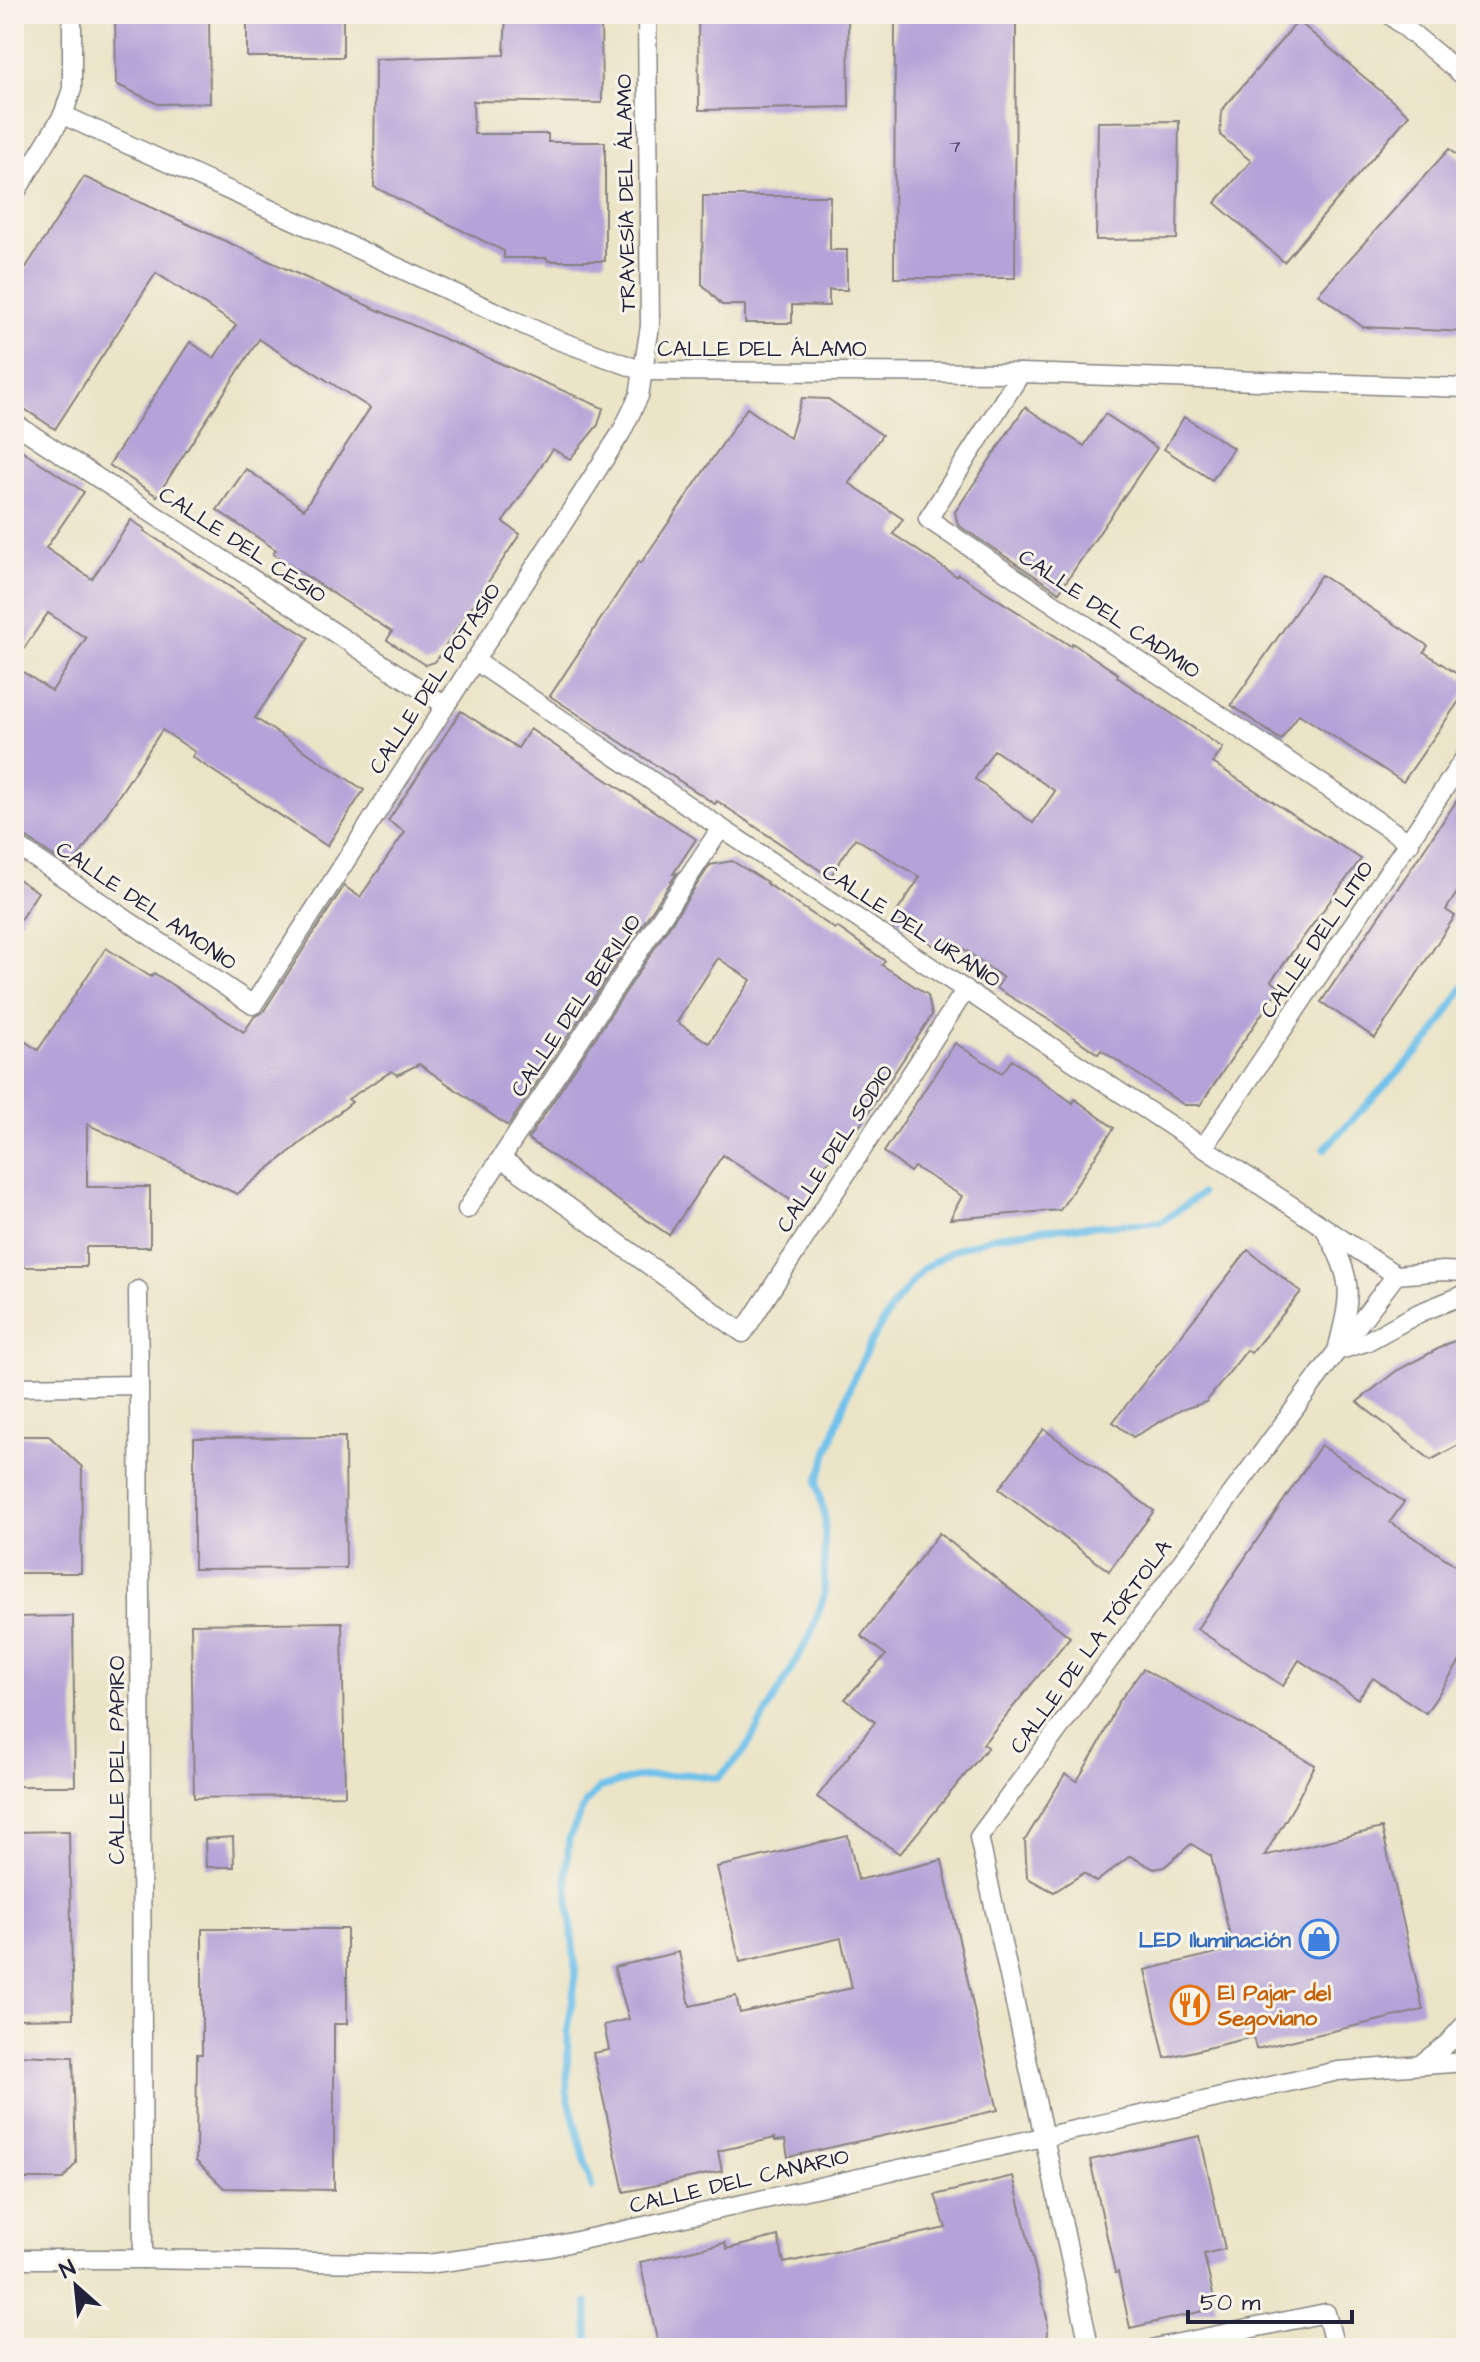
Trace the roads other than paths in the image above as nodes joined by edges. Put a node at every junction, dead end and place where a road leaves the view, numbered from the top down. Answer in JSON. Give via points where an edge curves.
{"nodes":[{"id":1,"x":72,"y":14,"type":"edge"},
{"id":2,"x":647,"y":14,"type":"edge"},
{"id":3,"x":1389,"y":14,"type":"edge"},
{"id":4,"x":1466,"y":78,"type":"edge"},
{"id":5,"x":63,"y":115,"type":"junction"},
{"id":6,"x":14,"y":195,"type":"edge"},
{"id":7,"x":643,"y":371,"type":"junction"},
{"id":8,"x":1021,"y":373,"type":"junction"},
{"id":9,"x":1466,"y":388,"type":"edge"},
{"id":10,"x":14,"y":423,"type":"edge"},
{"id":11,"x":474,"y":660,"type":"junction"},
{"id":12,"x":445,"y":705,"type":"junction"},
{"id":13,"x":1466,"y":756,"type":"edge"},
{"id":14,"x":721,"y":828,"type":"junction"},
{"id":15,"x":1410,"y":843,"type":"junction"},
{"id":16,"x":14,"y":844,"type":"edge"},
{"id":17,"x":966,"y":989,"type":"junction"},
{"id":18,"x":253,"y":1005,"type":"joint"},
{"id":19,"x":1203,"y":1148,"type":"junction"},
{"id":20,"x":502,"y":1159,"type":"junction"},
{"id":21,"x":467,"y":1209,"type":"dead end"},
{"id":22,"x":1325,"y":1229,"type":"junction"},
{"id":23,"x":1466,"y":1272,"type":"edge"},
{"id":24,"x":1396,"y":1275,"type":"junction"},
{"id":25,"x":138,"y":1290,"type":"dead end"},
{"id":26,"x":1466,"y":1294,"type":"edge"},
{"id":27,"x":1337,"y":1351,"type":"junction"},
{"id":28,"x":139,"y":1385,"type":"junction"},
{"id":29,"x":14,"y":1387,"type":"edge"},
{"id":30,"x":1466,"y":2023,"type":"edge"},
{"id":31,"x":1466,"y":2062,"type":"edge"},
{"id":32,"x":1421,"y":2064,"type":"junction"},
{"id":33,"x":1043,"y":2135,"type":"junction"},
{"id":34,"x":14,"y":2259,"type":"edge"},
{"id":35,"x":143,"y":2259,"type":"junction"},
{"id":36,"x":1086,"y":2348,"type":"edge"},
{"id":37,"x":1155,"y":2348,"type":"edge"},
{"id":38,"x":1335,"y":2348,"type":"edge"}],
"edges":[{"from":1,"to":5,"type":"street","via":[[72,89]]},
{"from":2,"to":7,"type":"street","name":"TRAVESÍA DEL ÁLAMO","via":[[650,326]]},
{"from":3,"to":4,"type":"street"},
{"from":5,"to":6,"type":"street"},
{"from":5,"to":7,"type":"street","name":"CALLE DEL ÁLAMO","via":[[555,339]]},
{"from":7,"to":8,"type":"street","name":"CALLE DEL ÁLAMO"},
{"from":7,"to":11,"type":"street","name":"CALLE DEL POTASIO","via":[[639,396],[621,433]]},
{"from":8,"to":9,"type":"street","name":"CALLE DEL ÁLAMO"},
{"from":8,"to":15,"type":"street","name":"CALLE DEL CADMIO","via":[[928,519]]},
{"from":10,"to":12,"type":"street","name":"CALLE DEL CESIO"},
{"from":11,"to":12,"type":"street","name":"CALLE DEL POTASIO"},
{"from":11,"to":14,"type":"street","name":"CALLE DEL URANIO"},
{"from":12,"to":18,"type":"street","name":"CALLE DEL POTASIO"},
{"from":13,"to":15,"type":"street","name":"CALLE DEL LITIO"},
{"from":14,"to":17,"type":"street","name":"CALLE DEL URANIO"},
{"from":14,"to":20,"type":"street","name":"CALLE DEL BERILIO"},
{"from":15,"to":19,"type":"street","name":"CALLE DEL LITIO"},
{"from":16,"to":18,"type":"street","name":"CALLE DEL AMONIO"},
{"from":17,"to":19,"type":"street","name":"CALLE DEL URANIO"},
{"from":17,"to":20,"type":"street","name":"CALLE DEL SODIO","via":[[743,1333]]},
{"from":19,"to":22,"type":"street","name":"CALLE DEL URANIO"},
{"from":20,"to":21,"type":"street","name":"CALLE DEL BERILIO"},
{"from":22,"to":24,"type":"street","name":"CALLE DEL URANIO"},
{"from":22,"to":27,"type":"street","via":[[1350,1287]]},
{"from":23,"to":24,"type":"street"},
{"from":24,"to":27,"type":"street","name":"CALLE DE LA TÓRTOLA"},
{"from":25,"to":28,"type":"street","name":"CALLE DEL PAPIRO"},
{"from":26,"to":27,"type":"street"},
{"from":27,"to":33,"type":"street","name":"CALLE DE LA TÓRTOLA","via":[[979,1837]]},
{"from":28,"to":29,"type":"street"},
{"from":28,"to":35,"type":"street","name":"CALLE DEL PAPIRO"},
{"from":30,"to":32,"type":"street"},
{"from":31,"to":32,"type":"street","name":"CALLE DEL CANARIO"},
{"from":32,"to":33,"type":"street","name":"CALLE DEL CANARIO","via":[[1338,2071]]},
{"from":33,"to":35,"type":"street","name":"CALLE DEL CANARIO","via":[[550,2247],[428,2264]]},
{"from":33,"to":36,"type":"street","name":"CALLE DE LA TÓRTOLA"},
{"from":34,"to":35,"type":"street","name":"CALLE DEL CANARIO"},
{"from":37,"to":38,"type":"street","via":[[1326,2313]]}]}
